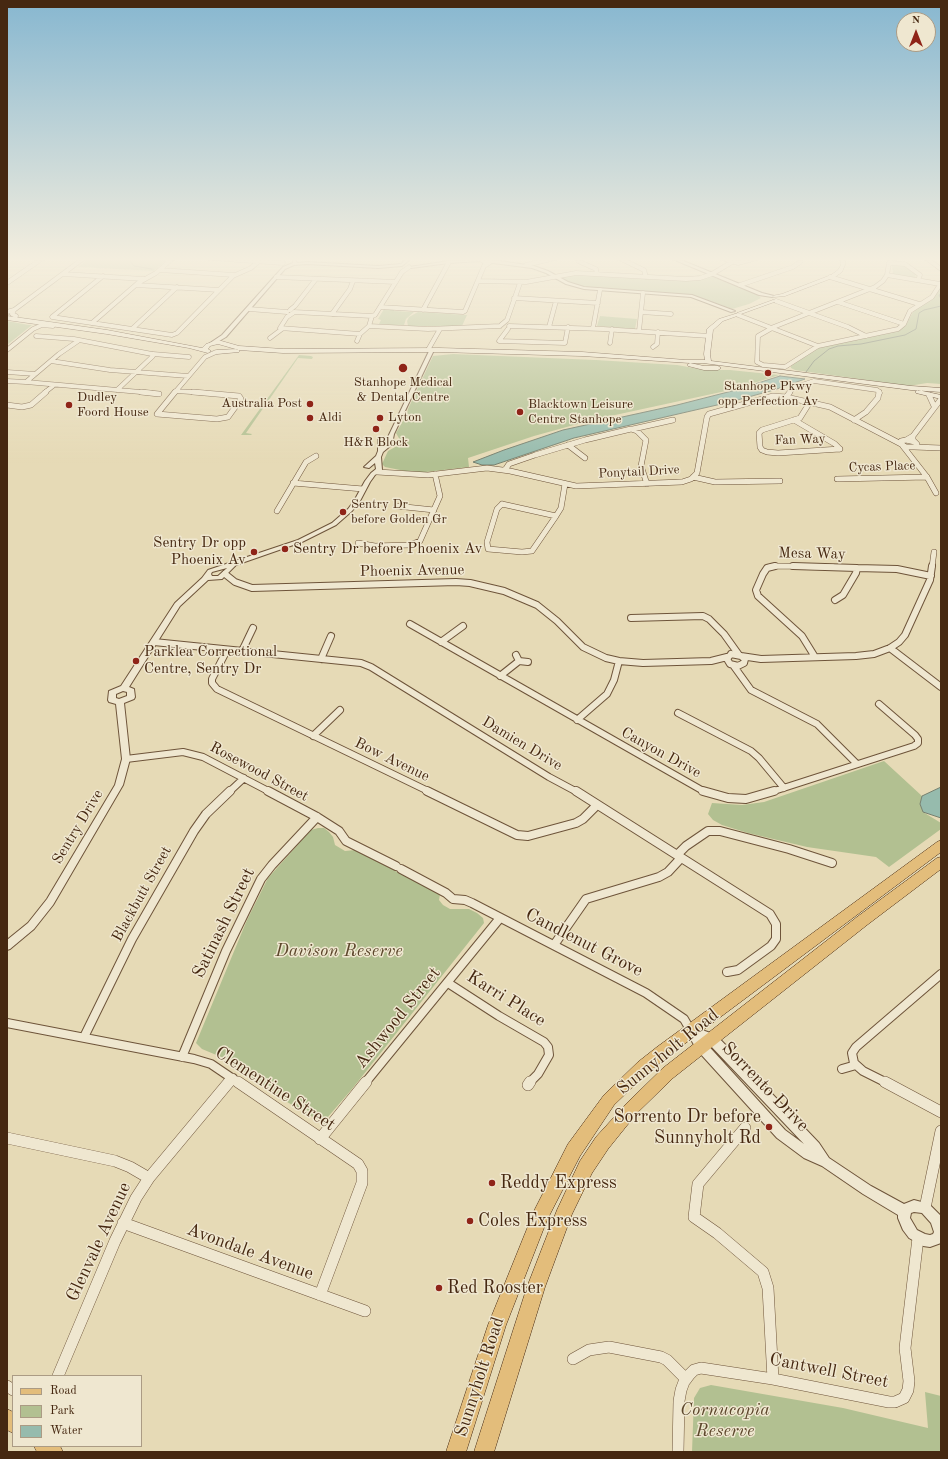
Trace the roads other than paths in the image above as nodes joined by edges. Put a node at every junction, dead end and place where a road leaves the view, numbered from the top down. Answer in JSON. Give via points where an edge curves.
{"nodes":[{"id":1,"x":35,"y":326,"type":"edge"},
{"id":2,"x":41,"y":326,"type":"edge"},
{"id":3,"x":58,"y":326,"type":"edge"},
{"id":4,"x":63,"y":326,"type":"edge"},
{"id":5,"x":88,"y":326,"type":"edge"},
{"id":6,"x":113,"y":326,"type":"edge"},
{"id":7,"x":135,"y":326,"type":"edge"},
{"id":8,"x":184,"y":326,"type":"edge"},
{"id":9,"x":233,"y":326,"type":"edge"},
{"id":10,"x":281,"y":326,"type":"edge"},
{"id":11,"x":369,"y":326,"type":"edge"},
{"id":12,"x":370,"y":326,"type":"edge"},
{"id":13,"x":640,"y":326,"type":"edge"},
{"id":14,"x":710,"y":326,"type":"edge"},
{"id":15,"x":767,"y":326,"type":"edge"},
{"id":16,"x":777,"y":326,"type":"edge"},
{"id":17,"x":846,"y":326,"type":"edge"},
{"id":18,"x":901,"y":326,"type":"edge"},
{"id":19,"x":69,"y":327,"type":"junction"},
{"id":20,"x":500,"y":327,"type":"junction"},
{"id":21,"x":509,"y":327,"type":"junction"},
{"id":22,"x":549,"y":327,"type":"joint"},
{"id":23,"x":568,"y":327,"type":"junction"},
{"id":24,"x":593,"y":328,"type":"joint"},
{"id":25,"x":772,"y":328,"type":"junction"},
{"id":26,"x":33,"y":329,"type":"junction"},
{"id":27,"x":132,"y":329,"type":"junction"},
{"id":28,"x":282,"y":329,"type":"junction"},
{"id":29,"x":612,"y":329,"type":"junction"},
{"id":30,"x":439,"y":331,"type":"junction"},
{"id":31,"x":639,"y":331,"type":"junction"},
{"id":32,"x":658,"y":332,"type":"junction"},
{"id":33,"x":360,"y":334,"type":"junction"},
{"id":34,"x":502,"y":334,"type":"junction"},
{"id":35,"x":707,"y":335,"type":"junction"},
{"id":36,"x":36,"y":336,"type":"dead end"},
{"id":37,"x":224,"y":336,"type":"junction"},
{"id":38,"x":866,"y":336,"type":"junction"},
{"id":39,"x":270,"y":338,"type":"dead end"},
{"id":40,"x":78,"y":341,"type":"junction"},
{"id":41,"x":358,"y":341,"type":"dead end"},
{"id":42,"x":211,"y":343,"type":"junction"},
{"id":43,"x":610,"y":343,"type":"dead end"},
{"id":44,"x":224,"y":344,"type":"junction"},
{"id":45,"x":818,"y":346,"type":"junction"},
{"id":46,"x":653,"y":347,"type":"dead end"},
{"id":47,"x":7,"y":350,"type":"edge"},
{"id":48,"x":206,"y":350,"type":"junction"},
{"id":49,"x":429,"y":351,"type":"junction"},
{"id":50,"x":216,"y":352,"type":"junction"},
{"id":51,"x":153,"y":354,"type":"junction"},
{"id":52,"x":189,"y":357,"type":"dead end"},
{"id":53,"x":205,"y":358,"type":"junction"},
{"id":54,"x":52,"y":360,"type":"junction"},
{"id":55,"x":698,"y":363,"type":"junction"},
{"id":56,"x":709,"y":364,"type":"junction"},
{"id":57,"x":135,"y":371,"type":"junction"},
{"id":58,"x":7,"y":372,"type":"edge"},
{"id":59,"x":35,"y":374,"type":"junction"},
{"id":60,"x":189,"y":376,"type":"junction"},
{"id":61,"x":7,"y":381,"type":"edge"},
{"id":62,"x":26,"y":382,"type":"junction"},
{"id":63,"x":53,"y":386,"type":"junction"},
{"id":64,"x":117,"y":390,"type":"junction"},
{"id":65,"x":941,"y":390,"type":"edge"},
{"id":66,"x":176,"y":391,"type":"junction"},
{"id":67,"x":929,"y":393,"type":"junction"},
{"id":68,"x":159,"y":394,"type":"dead end"},
{"id":69,"x":786,"y":397,"type":"junction"},
{"id":70,"x":941,"y":398,"type":"edge"},
{"id":71,"x":810,"y":402,"type":"junction"},
{"id":72,"x":7,"y":405,"type":"edge"},
{"id":73,"x":934,"y":406,"type":"junction"},
{"id":74,"x":673,"y":420,"type":"dead end"},
{"id":75,"x":794,"y":420,"type":"junction"},
{"id":76,"x":854,"y":420,"type":"junction"},
{"id":77,"x":634,"y":429,"type":"junction"},
{"id":78,"x":913,"y":436,"type":"junction"},
{"id":79,"x":903,"y":442,"type":"junction"},
{"id":80,"x":568,"y":444,"type":"junction"},
{"id":81,"x":914,"y":445,"type":"junction"},
{"id":82,"x":941,"y":448,"type":"edge"},
{"id":83,"x":910,"y":455,"type":"junction"},
{"id":84,"x":316,"y":456,"type":"dead end"},
{"id":85,"x":378,"y":457,"type":"junction"},
{"id":86,"x":585,"y":458,"type":"dead end"},
{"id":87,"x":367,"y":469,"type":"junction"},
{"id":88,"x":377,"y":470,"type":"junction"},
{"id":89,"x":505,"y":470,"type":"junction"},
{"id":90,"x":435,"y":474,"type":"junction"},
{"id":91,"x":693,"y":477,"type":"junction"},
{"id":92,"x":927,"y":477,"type":"junction"},
{"id":93,"x":838,"y":479,"type":"dead end"},
{"id":94,"x":780,"y":481,"type":"dead end"},
{"id":95,"x":367,"y":482,"type":"junction"},
{"id":96,"x":293,"y":483,"type":"junction"},
{"id":97,"x":565,"y":484,"type":"junction"},
{"id":98,"x":647,"y":484,"type":"junction"},
{"id":99,"x":363,"y":489,"type":"junction"},
{"id":100,"x":936,"y":493,"type":"dead end"},
{"id":101,"x":396,"y":506,"type":"dead end"},
{"id":102,"x":279,"y":509,"type":"dead end"},
{"id":103,"x":434,"y":510,"type":"junction"},
{"id":104,"x":556,"y":516,"type":"junction"},
{"id":105,"x":358,"y":543,"type":"dead end"},
{"id":106,"x":941,"y":559,"type":"edge"},
{"id":107,"x":241,"y":560,"type":"junction"},
{"id":108,"x":857,"y":568,"type":"junction"},
{"id":109,"x":216,"y":569,"type":"junction"},
{"id":110,"x":225,"y":573,"type":"junction"},
{"id":111,"x":208,"y":574,"type":"junction"},
{"id":112,"x":932,"y":576,"type":"junction"},
{"id":113,"x":216,"y":579,"type":"junction"},
{"id":114,"x":235,"y":582,"type":"junction"},
{"id":115,"x":192,"y":590,"type":"junction"},
{"id":116,"x":835,"y":600,"type":"dead end"},
{"id":117,"x":631,"y":618,"type":"dead end"},
{"id":118,"x":410,"y":624,"type":"dead end"},
{"id":119,"x":463,"y":626,"type":"dead end"},
{"id":120,"x":253,"y":628,"type":"dead end"},
{"id":121,"x":331,"y":636,"type":"dead end"},
{"id":122,"x":154,"y":642,"type":"junction"},
{"id":123,"x":441,"y":642,"type":"junction"},
{"id":124,"x":730,"y":644,"type":"junction"},
{"id":125,"x":890,"y":648,"type":"junction"},
{"id":126,"x":227,"y":650,"type":"junction"},
{"id":127,"x":242,"y":651,"type":"junction"},
{"id":128,"x":740,"y":655,"type":"junction"},
{"id":129,"x":728,"y":656,"type":"junction"},
{"id":130,"x":815,"y":657,"type":"junction"},
{"id":131,"x":321,"y":659,"type":"junction"},
{"id":132,"x":761,"y":659,"type":"junction"},
{"id":133,"x":711,"y":660,"type":"junction"},
{"id":134,"x":619,"y":661,"type":"junction"},
{"id":135,"x":528,"y":662,"type":"dead end"},
{"id":136,"x":731,"y":664,"type":"junction"},
{"id":137,"x":743,"y":664,"type":"junction"},
{"id":138,"x":500,"y":676,"type":"junction"},
{"id":139,"x":742,"y":676,"type":"junction"},
{"id":140,"x":941,"y":687,"type":"edge"},
{"id":141,"x":124,"y":688,"type":"junction"},
{"id":142,"x":120,"y":702,"type":"junction"},
{"id":143,"x":879,"y":704,"type":"dead end"},
{"id":144,"x":340,"y":710,"type":"dead end"},
{"id":145,"x":678,"y":713,"type":"dead end"},
{"id":146,"x":577,"y":720,"type":"junction"},
{"id":147,"x":313,"y":736,"type":"junction"},
{"id":148,"x":126,"y":759,"type":"junction"},
{"id":149,"x":857,"y":764,"type":"junction"},
{"id":150,"x":244,"y":778,"type":"junction"},
{"id":151,"x":784,"y":788,"type":"junction"},
{"id":152,"x":597,"y":806,"type":"junction"},
{"id":153,"x":317,"y":817,"type":"junction"},
{"id":154,"x":941,"y":845,"type":"edge"},
{"id":155,"x":679,"y":856,"type":"junction"},
{"id":156,"x":941,"y":862,"type":"edge"},
{"id":157,"x":832,"y":863,"type":"dead end"},
{"id":158,"x":453,"y":899,"type":"joint"},
{"id":159,"x":500,"y":918,"type":"junction"},
{"id":160,"x":554,"y":945,"type":"junction"},
{"id":161,"x":7,"y":946,"type":"edge"},
{"id":162,"x":727,"y":972,"type":"dead end"},
{"id":163,"x":941,"y":974,"type":"edge"},
{"id":164,"x":448,"y":982,"type":"junction"},
{"id":165,"x":7,"y":1023,"type":"edge"},
{"id":166,"x":691,"y":1031,"type":"junction"},
{"id":167,"x":84,"y":1037,"type":"junction"},
{"id":168,"x":707,"y":1042,"type":"junction"},
{"id":169,"x":182,"y":1056,"type":"junction"},
{"id":170,"x":856,"y":1065,"type":"junction"},
{"id":171,"x":842,"y":1069,"type":"dead end"},
{"id":172,"x":233,"y":1078,"type":"junction"},
{"id":173,"x":528,"y":1085,"type":"dead end"},
{"id":174,"x":941,"y":1112,"type":"edge"},
{"id":175,"x":746,"y":1128,"type":"dead end"},
{"id":176,"x":941,"y":1131,"type":"edge"},
{"id":177,"x":7,"y":1138,"type":"edge"},
{"id":178,"x":320,"y":1139,"type":"junction"},
{"id":179,"x":826,"y":1162,"type":"junction"},
{"id":180,"x":149,"y":1178,"type":"junction"},
{"id":181,"x":925,"y":1208,"type":"junction"},
{"id":182,"x":905,"y":1212,"type":"junction"},
{"id":183,"x":123,"y":1223,"type":"junction"},
{"id":184,"x":940,"y":1232,"type":"edge"},
{"id":185,"x":918,"y":1238,"type":"junction"},
{"id":186,"x":320,"y":1295,"type":"junction"},
{"id":187,"x":365,"y":1311,"type":"dead end"},
{"id":188,"x":573,"y":1359,"type":"dead end"},
{"id":189,"x":58,"y":1375,"type":"edge"},
{"id":190,"x":686,"y":1379,"type":"junction"},
{"id":191,"x":772,"y":1379,"type":"junction"},
{"id":192,"x":456,"y":1452,"type":"edge"},
{"id":193,"x":484,"y":1452,"type":"edge"},
{"id":194,"x":678,"y":1452,"type":"edge"}],
"edges":[{"from":1,"to":26,"type":"street"},
{"from":2,"to":26,"type":"street"},
{"from":3,"to":19,"type":"street"},
{"from":4,"to":19,"type":"main road"},
{"from":5,"to":42,"type":"main road","via":[[185,342]]},
{"from":6,"to":27,"type":"street"},
{"from":7,"to":27,"type":"street"},
{"from":8,"to":27,"type":"street","via":[[172,335]]},
{"from":9,"to":37,"type":"street"},
{"from":10,"to":28,"type":"street"},
{"from":11,"to":33,"type":"street"},
{"from":12,"to":30,"type":"street"},
{"from":13,"to":31,"type":"street"},
{"from":14,"to":35,"type":"main road"},
{"from":15,"to":25,"type":"street"},
{"from":16,"to":25,"type":"street"},
{"from":17,"to":38,"type":"street"},
{"from":18,"to":38,"type":"street"},
{"from":19,"to":48,"type":"main road"},
{"from":20,"to":21,"type":"street"},
{"from":20,"to":30,"type":"street"},
{"from":20,"to":34,"type":"street"},
{"from":21,"to":22,"type":"street"},
{"from":21,"to":34,"type":"street"},
{"from":22,"to":23,"type":"street"},
{"from":23,"to":24,"type":"street"},
{"from":23,"to":34,"type":"street","via":[[565,343],[499,341]]},
{"from":24,"to":29,"type":"street"},
{"from":25,"to":45,"type":"street"},
{"from":25,"to":45,"type":"street","via":[[758,336],[759,364],[785,367]]},
{"from":26,"to":47,"type":"street"},
{"from":28,"to":33,"type":"street"},
{"from":28,"to":39,"type":"street"},
{"from":29,"to":31,"type":"street"},
{"from":29,"to":43,"type":"street"},
{"from":30,"to":49,"type":"street"},
{"from":31,"to":32,"type":"street"},
{"from":32,"to":35,"type":"street"},
{"from":32,"to":46,"type":"street","via":[[657,344]]},
{"from":33,"to":41,"type":"street"},
{"from":35,"to":55,"type":"main road","via":[[704,354]]},
{"from":35,"to":56,"type":"main road"},
{"from":36,"to":40,"type":"street"},
{"from":37,"to":42,"type":"street"},
{"from":37,"to":44,"type":"street"},
{"from":38,"to":45,"type":"street"},
{"from":40,"to":51,"type":"street"},
{"from":40,"to":54,"type":"street"},
{"from":42,"to":44,"type":"main road"},
{"from":42,"to":48,"type":"main road","via":[[205,347]]},
{"from":44,"to":49,"type":"main road","via":[[245,349],[283,351]]},
{"from":44,"to":50,"type":"main road","via":[[223,348]]},
{"from":48,"to":50,"type":"main road"},
{"from":48,"to":53,"type":"street"},
{"from":49,"to":50,"type":"main road","via":[[302,354],[234,350]]},
{"from":49,"to":55,"type":"main road"},
{"from":49,"to":85,"type":"street","via":[[406,404]]},
{"from":50,"to":53,"type":"street"},
{"from":51,"to":52,"type":"street"},
{"from":51,"to":57,"type":"street"},
{"from":53,"to":60,"type":"street"},
{"from":54,"to":57,"type":"street","via":[[106,370]]},
{"from":54,"to":59,"type":"street"},
{"from":55,"to":56,"type":"main road"},
{"from":56,"to":67,"type":"main road"},
{"from":57,"to":60,"type":"street"},
{"from":57,"to":64,"type":"street"},
{"from":58,"to":59,"type":"street"},
{"from":59,"to":62,"type":"street"},
{"from":60,"to":66,"type":"street"},
{"from":61,"to":62,"type":"street"},
{"from":62,"to":63,"type":"street"},
{"from":63,"to":64,"type":"street"},
{"from":63,"to":72,"type":"street","via":[[31,405]]},
{"from":64,"to":68,"type":"street"},
{"from":65,"to":67,"type":"main road"},
{"from":66,"to":66,"type":"street","via":[[235,395],[241,399],[229,416],[223,419],[157,414]]},
{"from":67,"to":70,"type":"main road"},
{"from":67,"to":73,"type":"street"},
{"from":69,"to":71,"type":"street","name":"Ponytail Drive"},
{"from":69,"to":76,"type":"street","via":[[793,388],[814,381],[877,390],[880,394],[878,398],[866,412]]},
{"from":69,"to":91,"type":"street","name":"Ponytail Drive","via":[[768,397],[709,414],[698,473]]},
{"from":70,"to":73,"type":"street","via":[[937,406]]},
{"from":71,"to":75,"type":"street","via":[[803,415]]},
{"from":71,"to":76,"type":"street","name":"Ponytail Drive","via":[[830,407]]},
{"from":73,"to":78,"type":"street"},
{"from":74,"to":77,"type":"street"},
{"from":75,"to":75,"type":"street","name":"Fan Way","via":[[762,430],[759,444],[762,450],[778,453],[840,449]]},
{"from":76,"to":79,"type":"street","name":"Ponytail Drive","via":[[891,439]]},
{"from":77,"to":80,"type":"street"},
{"from":77,"to":98,"type":"street","via":[[646,440],[641,466]]},
{"from":78,"to":79,"type":"street"},
{"from":78,"to":81,"type":"street"},
{"from":79,"to":81,"type":"street"},
{"from":79,"to":83,"type":"street","via":[[907,454]]},
{"from":80,"to":86,"type":"street"},
{"from":80,"to":89,"type":"street","via":[[509,464]]},
{"from":81,"to":82,"type":"street"},
{"from":81,"to":83,"type":"street"},
{"from":83,"to":92,"type":"street"},
{"from":84,"to":96,"type":"street","via":[[306,462]]},
{"from":85,"to":87,"type":"street"},
{"from":85,"to":88,"type":"street"},
{"from":87,"to":88,"type":"street"},
{"from":87,"to":95,"type":"street"},
{"from":88,"to":90,"type":"street","name":"Ponytail Drive","via":[[414,475]]},
{"from":88,"to":95,"type":"street"},
{"from":89,"to":90,"type":"street","name":"Ponytail Drive","via":[[476,469]]},
{"from":89,"to":97,"type":"street","name":"Ponytail Drive"},
{"from":90,"to":103,"type":"street","via":[[440,494]]},
{"from":91,"to":94,"type":"street","via":[[715,482]]},
{"from":91,"to":98,"type":"street","name":"Ponytail Drive","via":[[678,483]]},
{"from":92,"to":93,"type":"street","name":"Cycas Place"},
{"from":92,"to":100,"type":"street"},
{"from":95,"to":99,"type":"street"},
{"from":96,"to":99,"type":"street"},
{"from":96,"to":102,"type":"street"},
{"from":97,"to":98,"type":"street","name":"Ponytail Drive"},
{"from":97,"to":104,"type":"street","via":[[562,505]]},
{"from":99,"to":107,"type":"street","via":[[350,510],[323,531]]},
{"from":101,"to":103,"type":"street"},
{"from":103,"to":105,"type":"street","via":[[422,539],[417,543],[375,546]]},
{"from":104,"to":104,"type":"street","via":[[502,504],[497,509],[487,542],[488,549],[532,551]]},
{"from":106,"to":112,"type":"street","via":[[934,555]]},
{"from":107,"to":109,"type":"street"},
{"from":107,"to":110,"type":"street"},
{"from":108,"to":112,"type":"street","name":"Mesa Way","via":[[898,569]]},
{"from":108,"to":116,"type":"street","via":[[843,595]]},
{"from":108,"to":130,"type":"street","name":"Mesa Way","via":[[777,566],[767,568],[763,574],[756,590],[758,596],[802,636]]},
{"from":109,"to":110,"type":"street","via":[[221,569]]},
{"from":109,"to":111,"type":"street"},
{"from":110,"to":113,"type":"street","via":[[223,577]]},
{"from":110,"to":114,"type":"street","name":"Phoenix Avenue"},
{"from":111,"to":113,"type":"street","via":[[208,577]]},
{"from":111,"to":115,"type":"street"},
{"from":112,"to":125,"type":"street","via":[[905,635]]},
{"from":113,"to":114,"type":"street","name":"Phoenix Avenue"},
{"from":113,"to":115,"type":"street"},
{"from":114,"to":134,"type":"street","name":"Phoenix Avenue","via":[[256,588],[456,582],[485,586],[514,594],[537,605],[583,647],[598,655]]},
{"from":115,"to":122,"type":"street","via":[[177,605]]},
{"from":117,"to":124,"type":"street","via":[[701,616],[709,619]]},
{"from":118,"to":123,"type":"street","name":"Canyon Drive"},
{"from":119,"to":123,"type":"street"},
{"from":120,"to":127,"type":"street"},
{"from":121,"to":131,"type":"street"},
{"from":122,"to":126,"type":"street","name":"Damien Drive"},
{"from":122,"to":141,"type":"street"},
{"from":123,"to":138,"type":"street","name":"Canyon Drive"},
{"from":124,"to":128,"type":"street"},
{"from":124,"to":129,"type":"street"},
{"from":125,"to":130,"type":"street","via":[[865,655]]},
{"from":125,"to":140,"type":"street"},
{"from":126,"to":127,"type":"street","name":"Damien Drive"},
{"from":126,"to":147,"type":"street","name":"Bow Avenue","via":[[214,675],[212,683],[217,689]]},
{"from":127,"to":131,"type":"street","name":"Damien Drive"},
{"from":128,"to":129,"type":"street","name":"Phoenix Avenue"},
{"from":128,"to":132,"type":"street"},
{"from":128,"to":137,"type":"street","via":[[745,659]]},
{"from":129,"to":133,"type":"street","name":"Phoenix Avenue"},
{"from":129,"to":136,"type":"street","via":[[727,660]]},
{"from":130,"to":132,"type":"street"},
{"from":131,"to":152,"type":"street","name":"Damien Drive","via":[[361,663],[371,667]]},
{"from":132,"to":137,"type":"street"},
{"from":133,"to":134,"type":"street","name":"Phoenix Avenue","via":[[643,663]]},
{"from":133,"to":136,"type":"street","name":"Phoenix Avenue"},
{"from":134,"to":146,"type":"street","via":[[607,694]]},
{"from":135,"to":138,"type":"street","via":[[518,658]]},
{"from":136,"to":137,"type":"street","name":"Phoenix Avenue"},
{"from":136,"to":139,"type":"street"},
{"from":137,"to":139,"type":"street"},
{"from":138,"to":146,"type":"street","name":"Canyon Drive"},
{"from":139,"to":149,"type":"street","via":[[748,686],[757,693],[817,724]]},
{"from":141,"to":142,"type":"street","via":[[132,694],[128,700]]},
{"from":141,"to":142,"type":"street","via":[[111,695],[112,700]]},
{"from":142,"to":148,"type":"street","name":"Sentry Drive"},
{"from":143,"to":149,"type":"street","name":"Canyon Drive","via":[[921,742]]},
{"from":144,"to":147,"type":"street"},
{"from":145,"to":151,"type":"street","via":[[751,751]]},
{"from":146,"to":151,"type":"street","name":"Canyon Drive","via":[[706,793],[746,799]]},
{"from":147,"to":152,"type":"street","name":"Bow Avenue","via":[[520,836],[532,836],[576,824]]},
{"from":148,"to":150,"type":"street","name":"Rosewood Street","via":[[177,753],[194,754]]},
{"from":148,"to":161,"type":"street","name":"Sentry Drive","via":[[115,792],[50,902],[31,926]]},
{"from":149,"to":151,"type":"street","name":"Canyon Drive"},
{"from":150,"to":153,"type":"street","name":"Rosewood Street"},
{"from":150,"to":167,"type":"street","name":"Blackbutt Street","via":[[210,810],[194,831],[132,939]]},
{"from":152,"to":155,"type":"street","name":"Damien Drive"},
{"from":153,"to":158,"type":"street","name":"Rosewood Street","via":[[339,831],[346,841],[446,892]]},
{"from":153,"to":169,"type":"street","name":"Satinash Street","via":[[261,879],[226,951]]},
{"from":154,"to":166,"type":"main road","name":"Sunnyholt Road"},
{"from":155,"to":157,"type":"street","via":[[686,846],[708,831],[720,831]]},
{"from":155,"to":160,"type":"street","via":[[668,872],[659,877],[586,899]]},
{"from":155,"to":162,"type":"street","name":"Damien Drive","via":[[763,908],[776,924],[776,939],[771,946],[738,970]]},
{"from":156,"to":168,"type":"main road","name":"Sunnyholt Road"},
{"from":158,"to":159,"type":"street","name":"Candlenut Grove","via":[[465,900]]},
{"from":159,"to":160,"type":"street","name":"Candlenut Grove"},
{"from":159,"to":164,"type":"street","name":"Ashwood Street"},
{"from":160,"to":166,"type":"street","name":"Candlenut Grove","via":[[646,993],[684,1019]]},
{"from":163,"to":170,"type":"street","via":[[856,1047],[852,1054]]},
{"from":164,"to":173,"type":"street","name":"Karri Place","via":[[544,1042],[548,1047],[549,1055]]},
{"from":164,"to":178,"type":"street","name":"Ashwood Street"},
{"from":165,"to":167,"type":"street","name":"Clementine Street"},
{"from":166,"to":168,"type":"street"},
{"from":166,"to":192,"type":"main road","name":"Sunnyholt Road","via":[[643,1067],[618,1091],[574,1150],[541,1215],[515,1278]]},
{"from":167,"to":169,"type":"street","name":"Clementine Street"},
{"from":168,"to":179,"type":"street","name":"Sorrento Drive","via":[[815,1147]]},
{"from":168,"to":179,"type":"street","name":"Sorrento Drive","via":[[782,1134],[808,1154]]},
{"from":168,"to":193,"type":"main road","name":"Sunnyholt Road","via":[[646,1092],[602,1143],[576,1185],[536,1287]]},
{"from":169,"to":172,"type":"street","name":"Clementine Street","via":[[211,1064]]},
{"from":170,"to":171,"type":"street"},
{"from":170,"to":174,"type":"street","via":[[867,1074]]},
{"from":172,"to":178,"type":"street","name":"Clementine Street"},
{"from":172,"to":180,"type":"street","name":"Glenvale Avenue"},
{"from":175,"to":191,"type":"street","via":[[698,1184],[694,1217],[763,1272],[768,1288]]},
{"from":176,"to":181,"type":"street"},
{"from":177,"to":180,"type":"street","via":[[119,1162]]},
{"from":178,"to":186,"type":"street","name":"Clementine Street","via":[[358,1164],[363,1174],[362,1183]]},
{"from":179,"to":182,"type":"street","name":"Sorrento Drive"},
{"from":180,"to":183,"type":"street","name":"Glenvale Avenue"},
{"from":181,"to":182,"type":"street","via":[[914,1206]]},
{"from":181,"to":184,"type":"street","via":[[936,1219]]},
{"from":182,"to":185,"type":"street","via":[[907,1226]]},
{"from":183,"to":186,"type":"street","name":"Avondale Avenue"},
{"from":183,"to":189,"type":"street","name":"Glenvale Avenue"},
{"from":184,"to":185,"type":"street","via":[[937,1238],[930,1241]]},
{"from":185,"to":191,"type":"street","name":"Cantwell Street","via":[[905,1348],[909,1381],[904,1398],[890,1402]]},
{"from":186,"to":187,"type":"street","name":"Avondale Avenue"},
{"from":188,"to":190,"type":"street","via":[[589,1350],[609,1347],[661,1357]]},
{"from":190,"to":191,"type":"street","name":"Cantwell Street","via":[[694,1370],[708,1368]]},
{"from":190,"to":194,"type":"street","via":[[679,1401]]}]}
